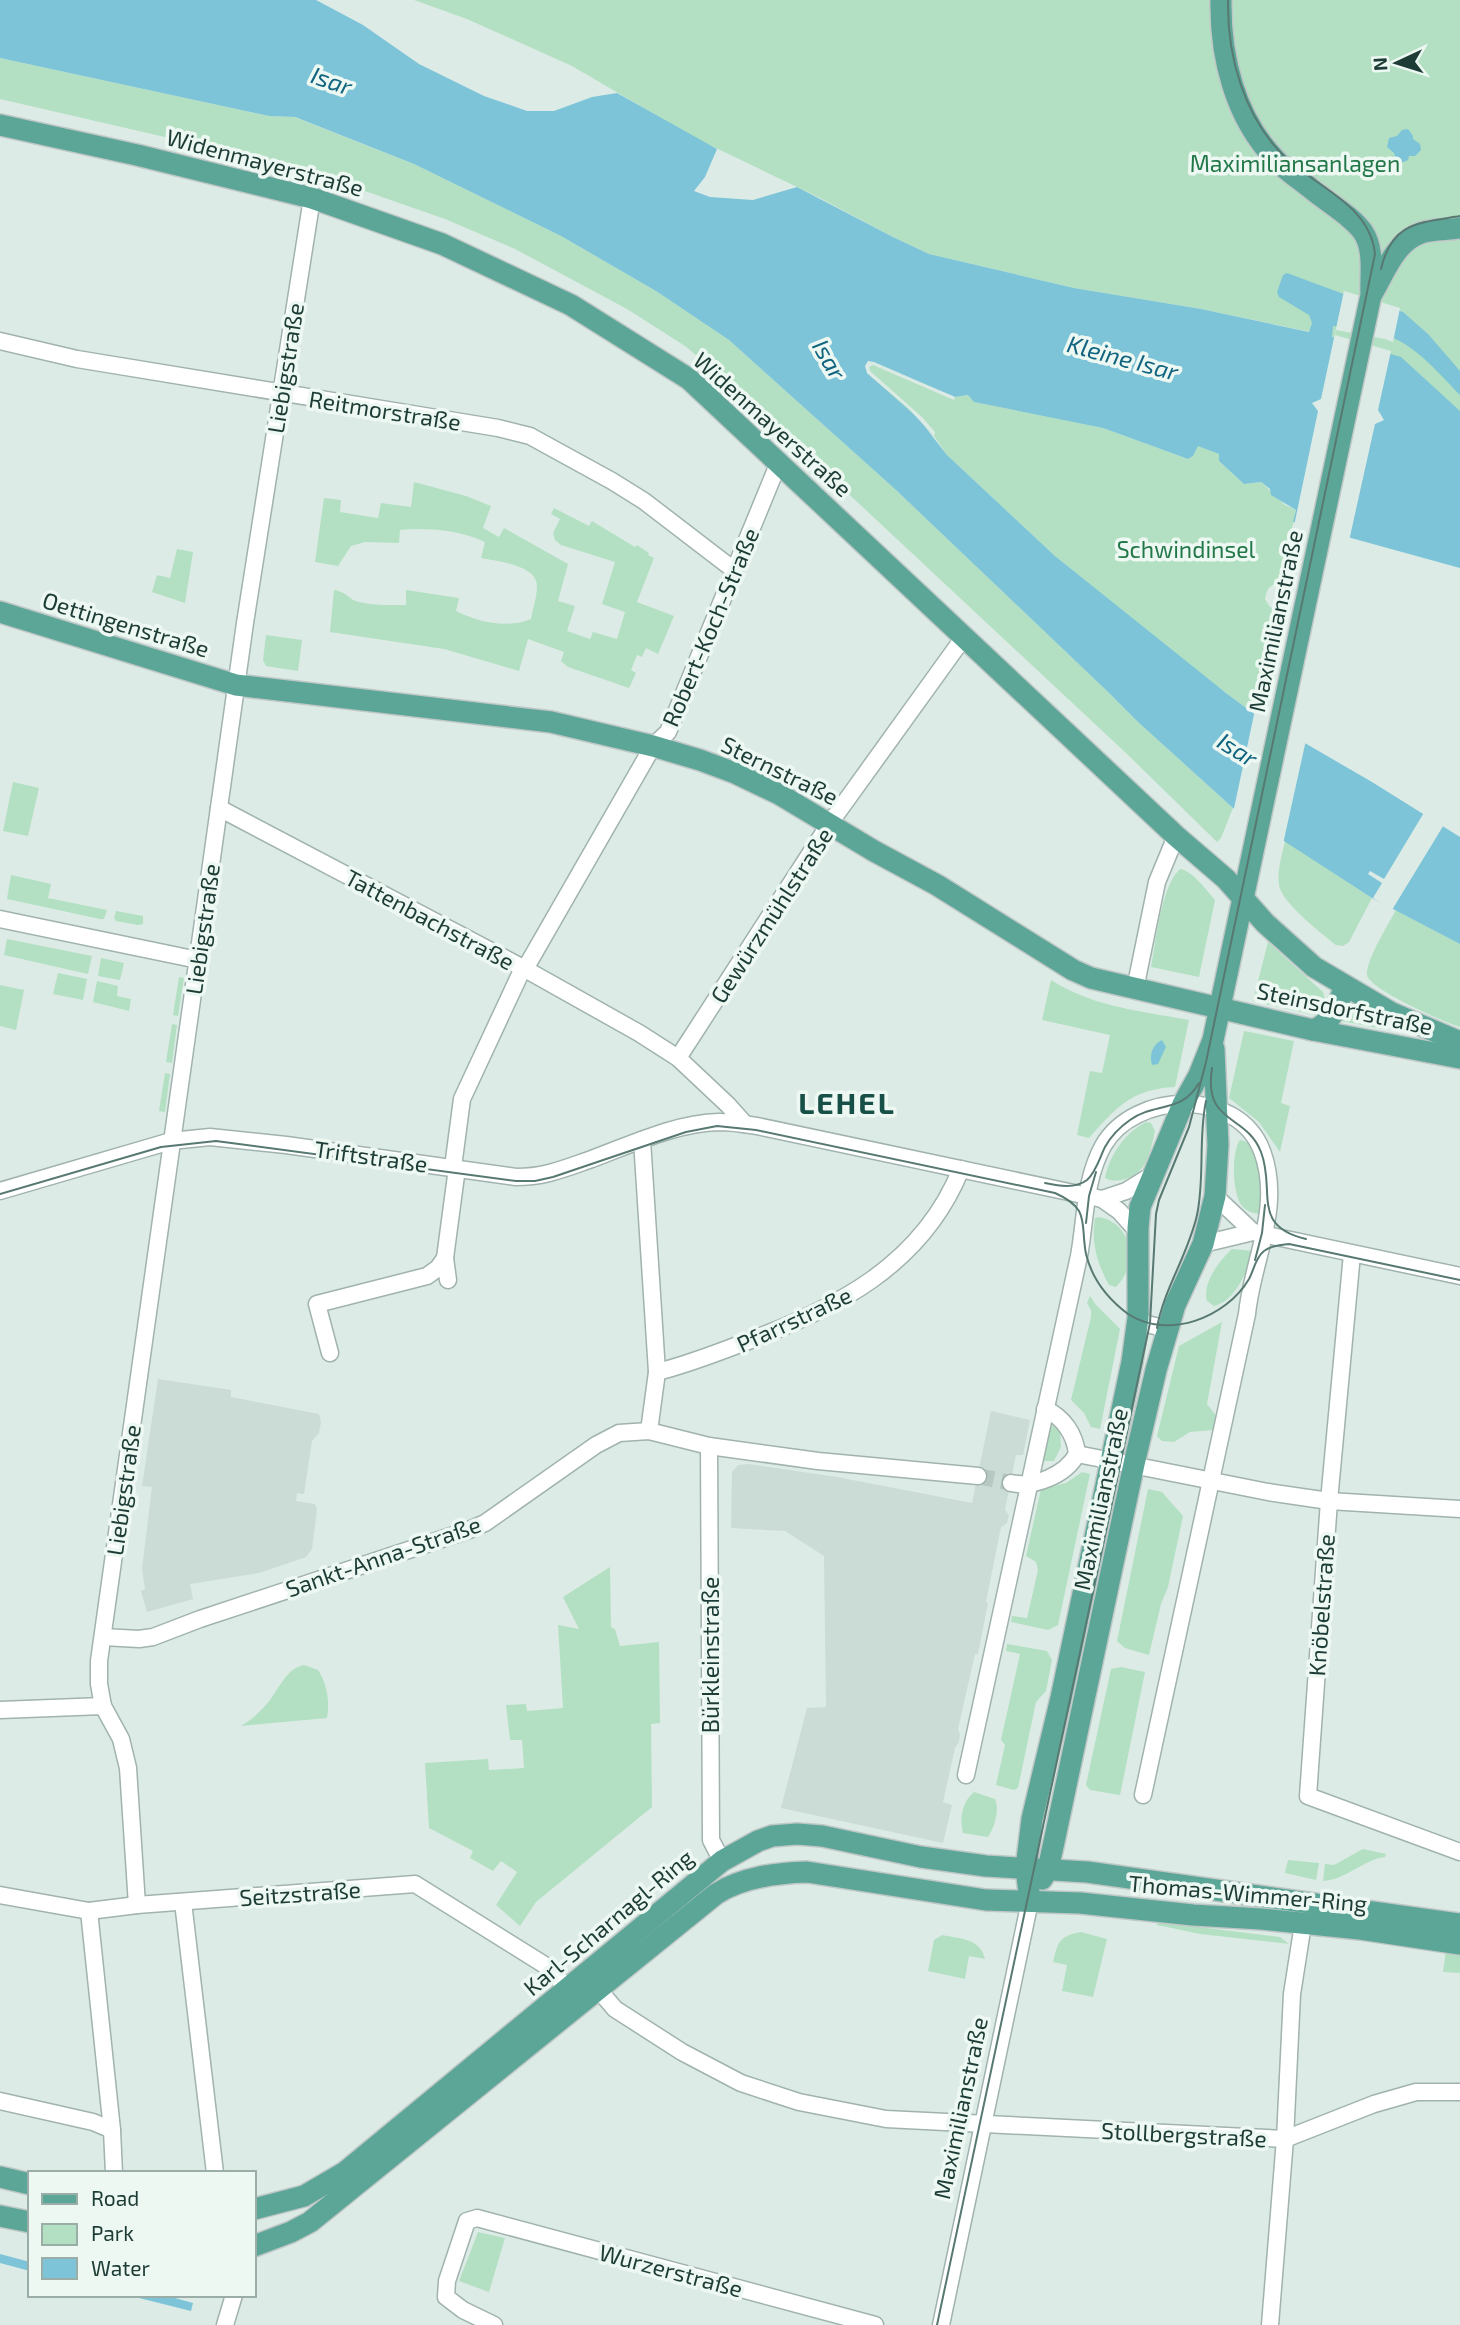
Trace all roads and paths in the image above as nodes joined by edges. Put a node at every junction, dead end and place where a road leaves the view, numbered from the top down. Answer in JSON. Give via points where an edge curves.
{"nodes":[{"id":1,"x":1221,"y":0,"type":"edge"},
{"id":2,"x":0,"y":125,"type":"edge"},
{"id":3,"x":312,"y":198,"type":"junction"},
{"id":4,"x":1460,"y":228,"type":"edge"},
{"id":5,"x":1373,"y":288,"type":"junction"},
{"id":6,"x":0,"y":341,"type":"edge"},
{"id":7,"x":281,"y":393,"type":"junction"},
{"id":8,"x":779,"y":461,"type":"junction"},
{"id":9,"x":734,"y":570,"type":"junction"},
{"id":10,"x":0,"y":612,"type":"edge"},
{"id":11,"x":964,"y":637,"type":"junction"},
{"id":12,"x":236,"y":685,"type":"junction"},
{"id":13,"x":653,"y":746,"type":"junction"},
{"id":14,"x":219,"y":808,"type":"junction"},
{"id":15,"x":830,"y":823,"type":"junction"},
{"id":16,"x":1176,"y":836,"type":"junction"},
{"id":17,"x":1243,"y":897,"type":"junction"},
{"id":18,"x":0,"y":919,"type":"edge"},
{"id":19,"x":198,"y":960,"type":"junction"},
{"id":20,"x":524,"y":969,"type":"junction"},
{"id":21,"x":1345,"y":986,"type":"junction"},
{"id":22,"x":1135,"y":989,"type":"junction"},
{"id":23,"x":1220,"y":1008,"type":"junction"},
{"id":24,"x":1313,"y":1030,"type":"junction"},
{"id":25,"x":1213,"y":1040,"type":"junction"},
{"id":26,"x":1460,"y":1042,"type":"edge"},
{"id":27,"x":678,"y":1058,"type":"junction"},
{"id":28,"x":1460,"y":1058,"type":"edge"},
{"id":29,"x":1183,"y":1104,"type":"junction"},
{"id":30,"x":1215,"y":1109,"type":"junction"},
{"id":31,"x":745,"y":1124,"type":"junction"},
{"id":32,"x":642,"y":1140,"type":"junction"},
{"id":33,"x":171,"y":1141,"type":"junction"},
{"id":34,"x":455,"y":1168,"type":"junction"},
{"id":35,"x":961,"y":1169,"type":"junction"},
{"id":36,"x":1152,"y":1175,"type":"junction"},
{"id":37,"x":0,"y":1191,"type":"edge"},
{"id":38,"x":1215,"y":1196,"type":"junction"},
{"id":39,"x":1094,"y":1197,"type":"junction"},
{"id":40,"x":1138,"y":1233,"type":"junction"},
{"id":41,"x":1259,"y":1233,"type":"junction"},
{"id":42,"x":1203,"y":1244,"type":"junction"},
{"id":43,"x":1352,"y":1254,"type":"junction"},
{"id":44,"x":445,"y":1258,"type":"junction"},
{"id":45,"x":1460,"y":1276,"type":"edge"},
{"id":46,"x":449,"y":1280,"type":"dead end"},
{"id":47,"x":1138,"y":1320,"type":"junction"},
{"id":48,"x":1167,"y":1329,"type":"junction"},
{"id":49,"x":330,"y":1353,"type":"dead end"},
{"id":50,"x":657,"y":1372,"type":"junction"},
{"id":51,"x":1045,"y":1409,"type":"junction"},
{"id":52,"x":649,"y":1432,"type":"junction"},
{"id":53,"x":709,"y":1446,"type":"junction"},
{"id":54,"x":1076,"y":1454,"type":"junction"},
{"id":55,"x":1123,"y":1462,"type":"junction"},
{"id":56,"x":978,"y":1476,"type":"tunnel mouth"},
{"id":57,"x":1211,"y":1479,"type":"junction"},
{"id":58,"x":1011,"y":1483,"type":"tunnel mouth"},
{"id":59,"x":1029,"y":1484,"type":"junction"},
{"id":60,"x":1329,"y":1501,"type":"junction"},
{"id":61,"x":1460,"y":1509,"type":"edge"},
{"id":62,"x":103,"y":1637,"type":"junction"},
{"id":63,"x":103,"y":1706,"type":"junction"},
{"id":64,"x":0,"y":1710,"type":"edge"},
{"id":65,"x":966,"y":1775,"type":"dead end"},
{"id":66,"x":1143,"y":1795,"type":"dead end"},
{"id":67,"x":772,"y":1836,"type":"junction"},
{"id":68,"x":1460,"y":1852,"type":"edge"},
{"id":69,"x":722,"y":1861,"type":"junction"},
{"id":70,"x":1026,"y":1868,"type":"junction"},
{"id":71,"x":1048,"y":1869,"type":"junction"},
{"id":72,"x":782,"y":1873,"type":"junction"},
{"id":73,"x":1205,"y":1888,"type":"junction"},
{"id":74,"x":0,"y":1895,"type":"edge"},
{"id":75,"x":1030,"y":1901,"type":"junction"},
{"id":76,"x":183,"y":1902,"type":"junction"},
{"id":77,"x":137,"y":1905,"type":"junction"},
{"id":78,"x":89,"y":1911,"type":"junction"},
{"id":79,"x":1193,"y":1915,"type":"junction"},
{"id":80,"x":1303,"y":1924,"type":"junction"},
{"id":81,"x":1460,"y":1924,"type":"edge"},
{"id":82,"x":1460,"y":1944,"type":"edge"},
{"id":83,"x":567,"y":1989,"type":"junction"},
{"id":84,"x":598,"y":1989,"type":"junction"},
{"id":85,"x":1460,"y":2092,"type":"edge"},
{"id":86,"x":0,"y":2101,"type":"edge"},
{"id":87,"x":983,"y":2123,"type":"junction"},
{"id":88,"x":112,"y":2130,"type":"junction"},
{"id":89,"x":1285,"y":2139,"type":"junction"},
{"id":90,"x":114,"y":2171,"type":"edge"},
{"id":91,"x":215,"y":2171,"type":"edge"},
{"id":92,"x":0,"y":2177,"type":"edge"},
{"id":93,"x":28,"y":2184,"type":"edge"},
{"id":94,"x":256,"y":2208,"type":"edge"},
{"id":95,"x":0,"y":2216,"type":"edge"},
{"id":96,"x":28,"y":2222,"type":"edge"},
{"id":97,"x":256,"y":2245,"type":"edge"},
{"id":98,"x":233,"y":2297,"type":"edge"},
{"id":99,"x":225,"y":2325,"type":"edge"},
{"id":100,"x":494,"y":2325,"type":"edge"},
{"id":101,"x":875,"y":2325,"type":"edge"},
{"id":102,"x":941,"y":2325,"type":"edge"},
{"id":103,"x":1270,"y":2325,"type":"edge"}],
"edges":[{"from":1,"to":5,"type":"main road","via":[[1231,82],[1248,122],[1276,160],[1363,232],[1369,245]]},
{"from":2,"to":3,"type":"main road","name":"Widenmayerstraße"},
{"from":3,"to":7,"type":"street","name":"Liebigstraße"},
{"from":3,"to":8,"type":"main road","name":"Widenmayerstraße","via":[[442,244],[571,304],[689,379]]},
{"from":4,"to":5,"type":"main road","via":[[1410,239]]},
{"from":5,"to":17,"type":"main road","name":"Maximilianstraße"},
{"from":6,"to":7,"type":"street","name":"Reitmorstraße","via":[[77,359]]},
{"from":7,"to":9,"type":"street","name":"Reitmorstraße","via":[[530,436],[644,501]]},
{"from":7,"to":12,"type":"street","name":"Liebigstraße"},
{"from":8,"to":9,"type":"street","name":"Robert-Koch-Straße"},
{"from":8,"to":11,"type":"main road","name":"Widenmayerstraße"},
{"from":9,"to":13,"type":"street","name":"Robert-Koch-Straße","via":[[668,732]]},
{"from":10,"to":12,"type":"main road","name":"Oettingenstraße"},
{"from":11,"to":15,"type":"street","name":"Gewürzmühlstraße"},
{"from":11,"to":16,"type":"main road","name":"Widenmayerstraße"},
{"from":12,"to":13,"type":"main road","name":"Sternstraße","via":[[551,723]]},
{"from":12,"to":14,"type":"street","name":"Liebigstraße"},
{"from":13,"to":15,"type":"main road","name":"Sternstraße","via":[[735,773]]},
{"from":13,"to":20,"type":"street","name":"Robert-Koch-Straße"},
{"from":14,"to":19,"type":"street","name":"Liebigstraße"},
{"from":14,"to":20,"type":"street","name":"Tattenbachstraße"},
{"from":15,"to":22,"type":"main road","name":"Sternstraße","via":[[1073,970]]},
{"from":15,"to":27,"type":"street","name":"Gewürzmühlstraße"},
{"from":16,"to":17,"type":"main road","name":"Widenmayerstraße"},
{"from":16,"to":22,"type":"street","via":[[1157,881]]},
{"from":17,"to":21,"type":"main road","name":"Steinsdorfstraße","via":[[1314,967]]},
{"from":17,"to":23,"type":"main road","name":"Maximilianstraße"},
{"from":18,"to":19,"type":"street"},
{"from":19,"to":33,"type":"street","name":"Liebigstraße"},
{"from":20,"to":27,"type":"street","name":"Tattenbachstraße"},
{"from":20,"to":34,"type":"street","name":"Robert-Koch-Straße","via":[[462,1099]]},
{"from":21,"to":24,"type":"main road","via":[[1331,1017]]},
{"from":21,"to":26,"type":"main road","name":"Steinsdorfstraße","via":[[1392,1013]]},
{"from":22,"to":23,"type":"main road","name":"Sternstraße"},
{"from":23,"to":24,"type":"main road","name":"Steinsdorfstraße"},
{"from":23,"to":25,"type":"main road","name":"Maximilianstraße"},
{"from":24,"to":28,"type":"main road","name":"Steinsdorfstraße"},
{"from":25,"to":29,"type":"main road","name":"Maximilianstraße"},
{"from":25,"to":30,"type":"main road","name":"Maximilianstraße"},
{"from":27,"to":31,"type":"street","name":"Tattenbachstraße"},
{"from":29,"to":30,"type":"street"},
{"from":29,"to":36,"type":"main road","name":"Maximilianstraße"},
{"from":29,"to":39,"type":"street","via":[[1142,1112],[1118,1126],[1102,1147]]},
{"from":30,"to":38,"type":"main road","name":"Maximilianstraße"},
{"from":30,"to":41,"type":"street","via":[[1235,1117],[1261,1150],[1268,1189]]},
{"from":31,"to":32,"type":"street","name":"Triftstraße","via":[[703,1124]]},
{"from":31,"to":35,"type":"street","name":"Triftstraße"},
{"from":32,"to":34,"type":"street","name":"Triftstraße","via":[[535,1177]]},
{"from":32,"to":50,"type":"street"},
{"from":33,"to":34,"type":"street","name":"Triftstraße","via":[[242,1139]]},
{"from":33,"to":37,"type":"street","name":"Triftstraße"},
{"from":33,"to":62,"type":"street","name":"Liebigstraße"},
{"from":34,"to":44,"type":"street","name":"Robert-Koch-Straße"},
{"from":35,"to":39,"type":"street","name":"Triftstraße"},
{"from":35,"to":50,"type":"street","name":"Pfarrstraße","via":[[927,1227],[880,1275],[836,1304],[795,1323]]},
{"from":36,"to":39,"type":"street","via":[[1126,1191]]},
{"from":36,"to":40,"type":"main road","name":"Maximilianstraße","via":[[1140,1207]]},
{"from":38,"to":41,"type":"street"},
{"from":38,"to":42,"type":"main road","name":"Maximilianstraße"},
{"from":39,"to":40,"type":"street","via":[[1119,1211]]},
{"from":39,"to":51,"type":"street"},
{"from":40,"to":47,"type":"main road","name":"Maximilianstraße"},
{"from":41,"to":42,"type":"street"},
{"from":41,"to":43,"type":"street"},
{"from":41,"to":57,"type":"street","via":[[1247,1314]]},
{"from":42,"to":48,"type":"main road","name":"Maximilianstraße"},
{"from":43,"to":45,"type":"street"},
{"from":43,"to":60,"type":"street","name":"Knöbelstraße"},
{"from":44,"to":46,"type":"street","name":"Robert-Koch-Straße"},
{"from":44,"to":49,"type":"street","via":[[427,1276],[317,1304]]},
{"from":47,"to":48,"type":"street"},
{"from":47,"to":55,"type":"main road","name":"Maximilianstraße"},
{"from":48,"to":55,"type":"main road","name":"Maximilianstraße"},
{"from":50,"to":52,"type":"street"},
{"from":51,"to":54,"type":"street","via":[[1065,1424],[1075,1441]]},
{"from":51,"to":59,"type":"street"},
{"from":52,"to":53,"type":"street","name":"Sankt-Anna-Straße"},
{"from":52,"to":62,"type":"street","name":"Sankt-Anna-Straße","via":[[619,1433],[596,1445],[469,1530],[153,1637]]},
{"from":53,"to":56,"type":"street","name":"Sankt-Anna-Straße"},
{"from":53,"to":69,"type":"street","name":"Bürkleinstraße","via":[[711,1840]]},
{"from":54,"to":55,"type":"street"},
{"from":54,"to":59,"type":"street","via":[[1060,1472]]},
{"from":55,"to":57,"type":"street"},
{"from":55,"to":70,"type":"main road","name":"Maximilianstraße","via":[[1064,1684],[1032,1819]]},
{"from":55,"to":71,"type":"main road","name":"Maximilianstraße"},
{"from":57,"to":60,"type":"street"},
{"from":57,"to":66,"type":"street"},
{"from":58,"to":59,"type":"street"},
{"from":59,"to":65,"type":"street"},
{"from":60,"to":61,"type":"street"},
{"from":60,"to":68,"type":"street","name":"Knöbelstraße","via":[[1308,1796]]},
{"from":62,"to":63,"type":"street","name":"Liebigstraße","via":[[99,1661]]},
{"from":63,"to":64,"type":"street"},
{"from":63,"to":77,"type":"street","via":[[121,1739],[128,1768]]},
{"from":67,"to":69,"type":"main road","name":"Karl-Scharnagl-Ring"},
{"from":67,"to":70,"type":"main road","name":"Karl-Scharnagl-Ring","via":[[822,1836],[921,1857]]},
{"from":67,"to":72,"type":"main road","via":[[769,1854]]},
{"from":69,"to":83,"type":"main road","name":"Karl-Scharnagl-Ring"},
{"from":70,"to":71,"type":"main road","name":"Karl-Scharnagl-Ring"},
{"from":70,"to":75,"type":"main road","name":"Maximilianstraße"},
{"from":71,"to":73,"type":"main road","name":"Thomas-Wimmer-Ring"},
{"from":71,"to":75,"type":"main road","name":"Maximilianstraße"},
{"from":72,"to":75,"type":"main road","name":"Karl-Scharnagl-Ring","via":[[807,1872],[986,1900]]},
{"from":72,"to":84,"type":"main road","name":"Karl-Scharnagl-Ring","via":[[722,1890]]},
{"from":73,"to":79,"type":"main road","via":[[1208,1900]]},
{"from":73,"to":81,"type":"main road","name":"Thomas-Wimmer-Ring"},
{"from":74,"to":78,"type":"street","name":"Seitzstraße"},
{"from":75,"to":79,"type":"main road","name":"Thomas-Wimmer-Ring"},
{"from":75,"to":87,"type":"street","name":"Maximilianstraße"},
{"from":76,"to":77,"type":"street","name":"Seitzstraße"},
{"from":76,"to":83,"type":"street","name":"Seitzstraße","via":[[415,1884],[551,1969]]},
{"from":76,"to":91,"type":"street"},
{"from":77,"to":78,"type":"street","name":"Seitzstraße"},
{"from":78,"to":88,"type":"street"},
{"from":79,"to":80,"type":"main road","name":"Thomas-Wimmer-Ring"},
{"from":80,"to":82,"type":"main road","name":"Thomas-Wimmer-Ring"},
{"from":80,"to":89,"type":"street","via":[[1292,1994]]},
{"from":83,"to":94,"type":"main road","name":"Karl-Scharnagl-Ring","via":[[345,2172],[304,2196]]},
{"from":84,"to":87,"type":"street","name":"Stollbergstraße","via":[[615,2009],[682,2052],[772,2095],[886,2119]]},
{"from":84,"to":97,"type":"main road","name":"Karl-Scharnagl-Ring","via":[[338,2202],[292,2232]]},
{"from":85,"to":89,"type":"street","name":"Stollbergstraße","via":[[1416,2092]]},
{"from":86,"to":88,"type":"street"},
{"from":87,"to":89,"type":"street","name":"Stollbergstraße"},
{"from":87,"to":102,"type":"street","name":"Maximilianstraße"},
{"from":88,"to":90,"type":"street"},
{"from":89,"to":103,"type":"street"},
{"from":92,"to":93,"type":"main road"},
{"from":95,"to":96,"type":"main road"},
{"from":98,"to":99,"type":"street"},
{"from":100,"to":101,"type":"street","name":"Wurzerstraße","via":[[446,2297],[467,2221],[477,2218]]}]}
